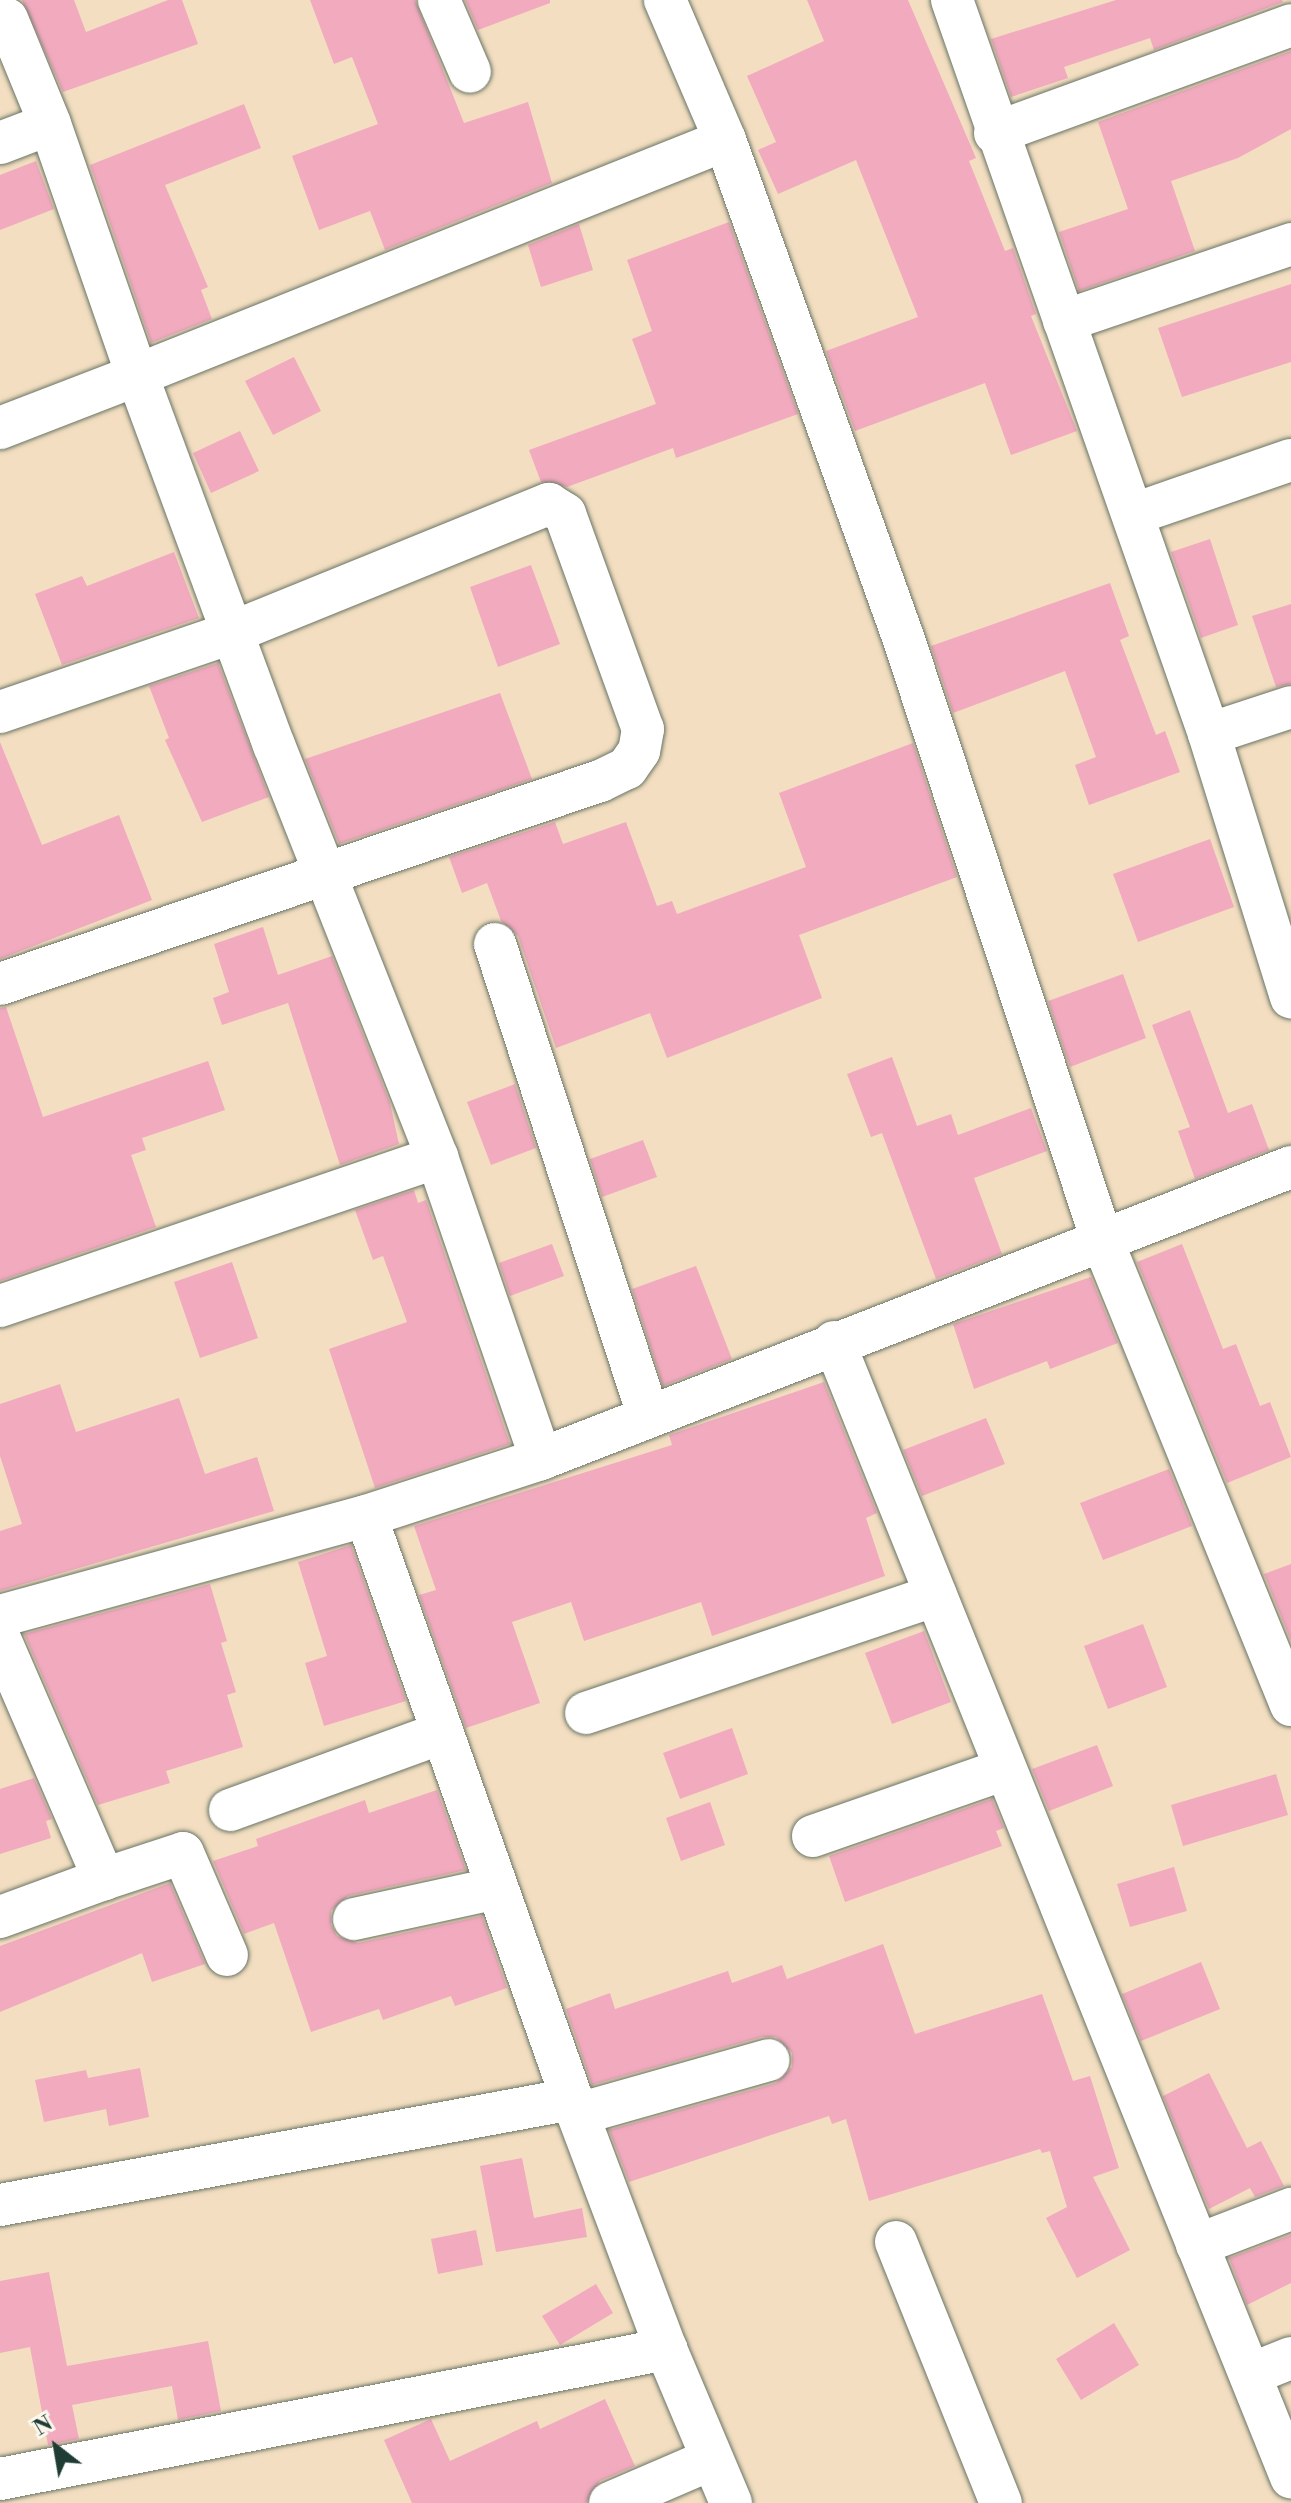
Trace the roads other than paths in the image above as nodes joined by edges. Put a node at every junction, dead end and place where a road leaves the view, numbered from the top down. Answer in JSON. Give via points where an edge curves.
{"nodes":[{"id":1,"x":439,"y":0,"type":"edge"},
{"id":2,"x":665,"y":0,"type":"edge"},
{"id":3,"x":952,"y":0,"type":"edge"},
{"id":4,"x":7,"y":19,"type":"dead end"},
{"id":5,"x":1291,"y":25,"type":"edge"},
{"id":6,"x":470,"y":72,"type":"dead end"},
{"id":7,"x":50,"y":124,"type":"junction"},
{"id":8,"x":995,"y":133,"type":"junction"},
{"id":9,"x":725,"y":140,"type":"junction"},
{"id":10,"x":0,"y":143,"type":"edge"},
{"id":11,"x":1291,"y":244,"type":"edge"},
{"id":12,"x":1064,"y":321,"type":"junction"},
{"id":13,"x":137,"y":375,"type":"junction"},
{"id":14,"x":0,"y":428,"type":"edge"},
{"id":15,"x":1291,"y":460,"type":"edge"},
{"id":16,"x":1134,"y":514,"type":"junction"},
{"id":17,"x":233,"y":632,"type":"junction"},
{"id":18,"x":1291,"y":707,"type":"edge"},
{"id":19,"x":0,"y":712,"type":"edge"},
{"id":20,"x":1209,"y":734,"type":"junction"},
{"id":21,"x":325,"y":874,"type":"junction"},
{"id":22,"x":1283,"y":942,"type":"edge"},
{"id":23,"x":495,"y":944,"type":"dead end"},
{"id":24,"x":0,"y":984,"type":"edge"},
{"id":25,"x":1291,"y":998,"type":"edge"},
{"id":26,"x":437,"y":1157,"type":"junction"},
{"id":27,"x":1291,"y":1167,"type":"edge"},
{"id":28,"x":1102,"y":1240,"type":"junction"},
{"id":29,"x":0,"y":1306,"type":"edge"},
{"id":30,"x":834,"y":1342,"type":"junction"},
{"id":31,"x":648,"y":1416,"type":"junction"},
{"id":32,"x":541,"y":1459,"type":"junction"},
{"id":33,"x":366,"y":1516,"type":"junction"},
{"id":34,"x":936,"y":1595,"type":"junction"},
{"id":35,"x":0,"y":1616,"type":"edge"},
{"id":36,"x":0,"y":1639,"type":"edge"},
{"id":37,"x":1291,"y":1705,"type":"edge"},
{"id":38,"x":586,"y":1713,"type":"dead end"},
{"id":39,"x":442,"y":1733,"type":"junction"},
{"id":40,"x":1005,"y":1769,"type":"junction"},
{"id":41,"x":230,"y":1810,"type":"dead end"},
{"id":42,"x":813,"y":1836,"type":"dead end"},
{"id":43,"x":104,"y":1879,"type":"junction"},
{"id":44,"x":497,"y":1888,"type":"junction"},
{"id":45,"x":0,"y":1917,"type":"edge"},
{"id":46,"x":354,"y":1919,"type":"dead end"},
{"id":47,"x":227,"y":1955,"type":"dead end"},
{"id":48,"x":769,"y":2060,"type":"dead end"},
{"id":49,"x":575,"y":2106,"type":"junction"},
{"id":50,"x":0,"y":2205,"type":"edge"},
{"id":51,"x":1291,"y":2209,"type":"edge"},
{"id":52,"x":896,"y":2242,"type":"dead end"},
{"id":53,"x":1197,"y":2245,"type":"junction"},
{"id":54,"x":666,"y":2349,"type":"junction"},
{"id":55,"x":1291,"y":2358,"type":"edge"},
{"id":56,"x":1251,"y":2374,"type":"junction"},
{"id":57,"x":710,"y":2460,"type":"junction"},
{"id":58,"x":1291,"y":2477,"type":"edge"},
{"id":59,"x":0,"y":2479,"type":"edge"},
{"id":60,"x":610,"y":2503,"type":"edge"},
{"id":61,"x":731,"y":2503,"type":"edge"},
{"id":62,"x":1001,"y":2503,"type":"edge"}],
"edges":[{"from":1,"to":6,"type":"street"},
{"from":2,"to":9,"type":"street"},
{"from":3,"to":8,"type":"street"},
{"from":4,"to":7,"type":"street"},
{"from":5,"to":8,"type":"street"},
{"from":7,"to":10,"type":"street"},
{"from":7,"to":13,"type":"street"},
{"from":8,"to":12,"type":"street"},
{"from":9,"to":13,"type":"street"},
{"from":9,"to":28,"type":"street","via":[[903,637]]},
{"from":11,"to":12,"type":"street"},
{"from":12,"to":16,"type":"street"},
{"from":13,"to":14,"type":"street"},
{"from":13,"to":17,"type":"street"},
{"from":15,"to":16,"type":"street"},
{"from":16,"to":20,"type":"street"},
{"from":17,"to":19,"type":"street"},
{"from":17,"to":21,"type":"street"},
{"from":17,"to":21,"type":"street","via":[[534,508],[549,504],[565,514],[643,729],[639,751],[627,768],[600,781]]},
{"from":18,"to":20,"type":"street"},
{"from":20,"to":22,"type":"street"},
{"from":21,"to":24,"type":"street"},
{"from":21,"to":26,"type":"street"},
{"from":22,"to":25,"type":"street"},
{"from":23,"to":31,"type":"street"},
{"from":26,"to":29,"type":"street"},
{"from":26,"to":32,"type":"street"},
{"from":27,"to":28,"type":"street"},
{"from":28,"to":30,"type":"street"},
{"from":28,"to":37,"type":"street"},
{"from":30,"to":31,"type":"street"},
{"from":30,"to":34,"type":"street"},
{"from":31,"to":32,"type":"street"},
{"from":32,"to":33,"type":"street"},
{"from":33,"to":35,"type":"street"},
{"from":33,"to":39,"type":"street"},
{"from":34,"to":38,"type":"street"},
{"from":34,"to":40,"type":"street"},
{"from":36,"to":43,"type":"street"},
{"from":39,"to":41,"type":"street"},
{"from":39,"to":44,"type":"street"},
{"from":40,"to":42,"type":"street"},
{"from":40,"to":53,"type":"street"},
{"from":43,"to":45,"type":"street"},
{"from":43,"to":47,"type":"street","via":[[183,1853]]},
{"from":44,"to":46,"type":"street"},
{"from":44,"to":49,"type":"street"},
{"from":48,"to":49,"type":"street"},
{"from":49,"to":50,"type":"street"},
{"from":49,"to":54,"type":"street"},
{"from":51,"to":53,"type":"street"},
{"from":52,"to":62,"type":"street"},
{"from":53,"to":56,"type":"street"},
{"from":54,"to":57,"type":"street"},
{"from":54,"to":59,"type":"street"},
{"from":55,"to":56,"type":"street"},
{"from":56,"to":58,"type":"street"},
{"from":57,"to":60,"type":"street"},
{"from":57,"to":61,"type":"street"}]}
